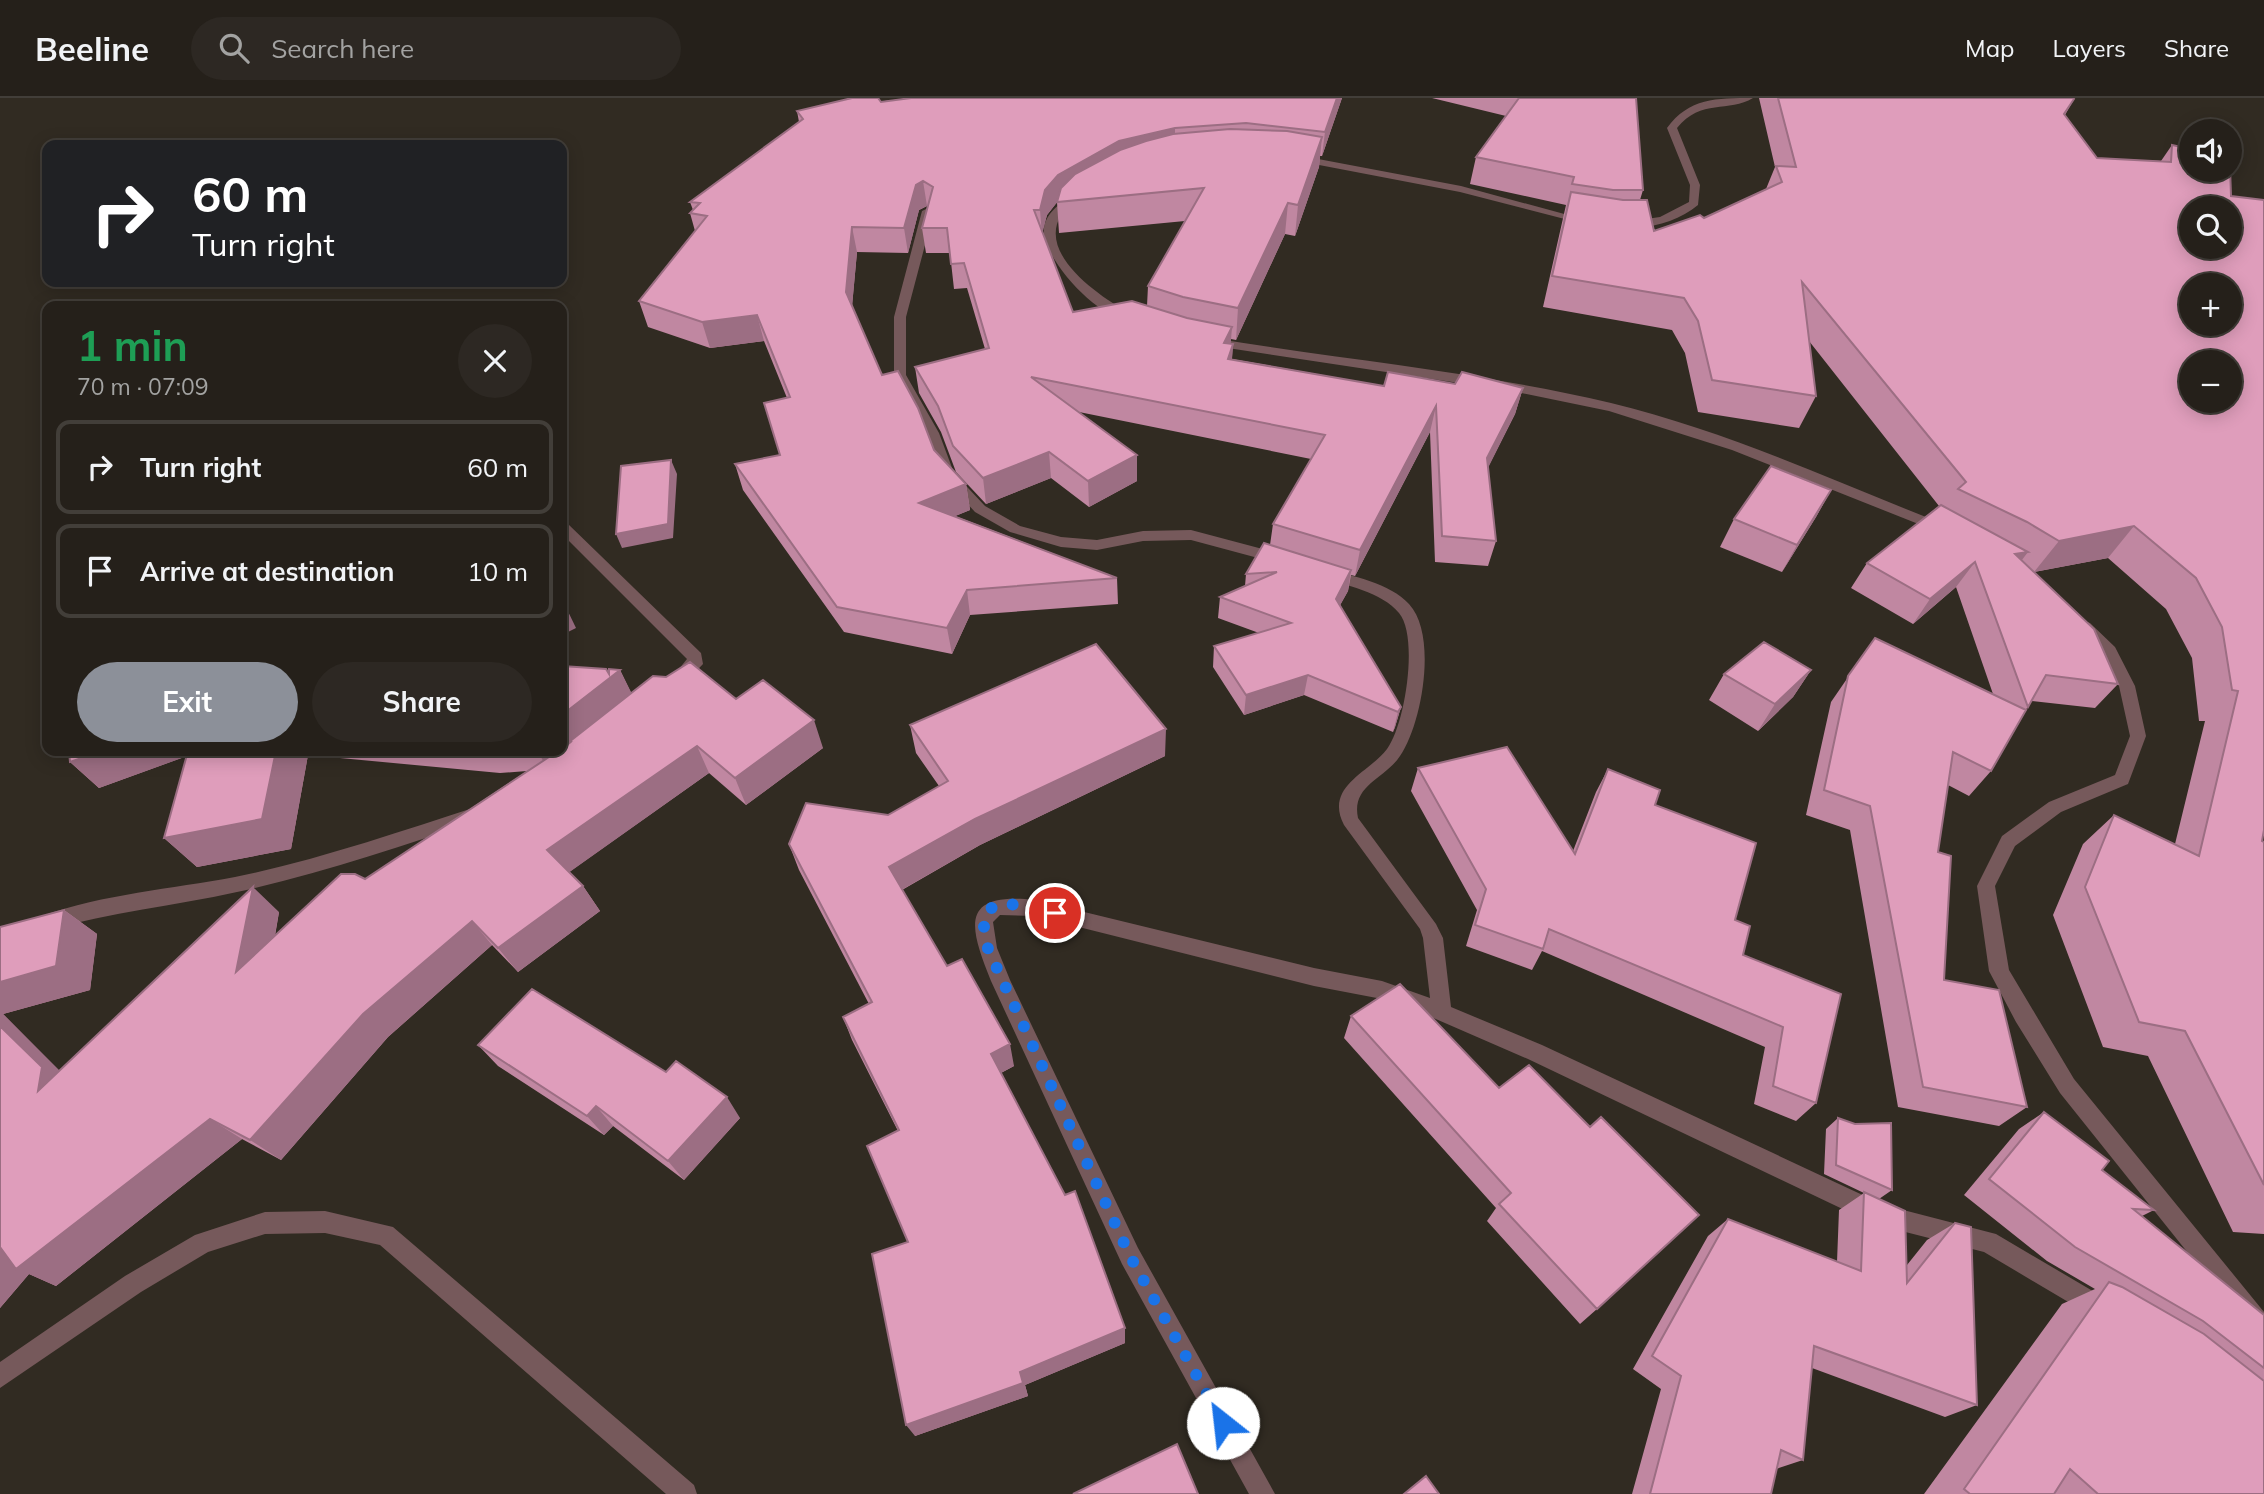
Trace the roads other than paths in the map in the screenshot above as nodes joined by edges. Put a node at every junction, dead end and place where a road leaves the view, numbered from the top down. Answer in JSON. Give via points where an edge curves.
{"nodes":[{"id":1,"x":1748,"y":98,"type":"edge"},
{"id":2,"x":1281,"y":158,"type":"edge"},
{"id":3,"x":1087,"y":190,"type":"edge"},
{"id":4,"x":928,"y":211,"type":"edge"},
{"id":5,"x":1142,"y":325,"type":"edge"},
{"id":6,"x":1190,"y":338,"type":"edge"},
{"id":7,"x":567,"y":531,"type":"edge"},
{"id":8,"x":1952,"y":534,"type":"edge"},
{"id":9,"x":2069,"y":613,"type":"edge"},
{"id":10,"x":660,"y":696,"type":"edge"},
{"id":11,"x":491,"y":811,"type":"edge"},
{"id":12,"x":26,"y":929,"type":"edge"},
{"id":13,"x":1442,"y":1013,"type":"junction"},
{"id":14,"x":2114,"y":1316,"type":"edge"},
{"id":15,"x":2264,"y":1330,"type":"edge"},
{"id":16,"x":0,"y":1376,"type":"edge"},
{"id":17,"x":685,"y":1494,"type":"edge"},
{"id":18,"x":1263,"y":1494,"type":"edge"}],
"edges":[{"from":1,"to":2,"type":"street","via":[[1696,104],[1679,113],[1672,128],[1695,185],[1694,203],[1683,213],[1646,224],[1603,224],[1461,189]]},
{"from":3,"to":5,"type":"street","via":[[1065,202],[1050,221],[1050,243],[1070,278],[1105,306]]},
{"from":4,"to":13,"type":"street","via":[[900,317],[900,375],[932,433],[948,475],[980,509],[1014,529],[1061,542],[1097,545],[1143,536],[1191,535],[1301,566],[1388,597],[1406,609],[1414,625],[1416,663],[1406,728],[1393,754],[1353,789],[1346,809],[1427,923]]},
{"from":6,"to":8,"type":"street","via":[[1326,362],[1511,386],[1613,407],[1760,456]]},
{"from":7,"to":10,"type":"street","via":[[696,659]]},
{"from":9,"to":15,"type":"street","via":[[2109,652],[2127,686],[2138,736],[2122,779],[2055,807],[2008,841],[1986,886],[1999,971],[2067,1086]]},
{"from":11,"to":12,"type":"street","via":[[238,884],[90,910]]},
{"from":13,"to":14,"type":"street","via":[[1535,1052],[1882,1216],[1988,1242]]},
{"from":13,"to":18,"type":"street","via":[[1382,990],[1035,908],[998,904],[983,919],[997,970],[1130,1256]]},
{"from":16,"to":17,"type":"street","via":[[133,1284],[203,1242],[265,1223],[325,1222],[384,1236]]}]}
